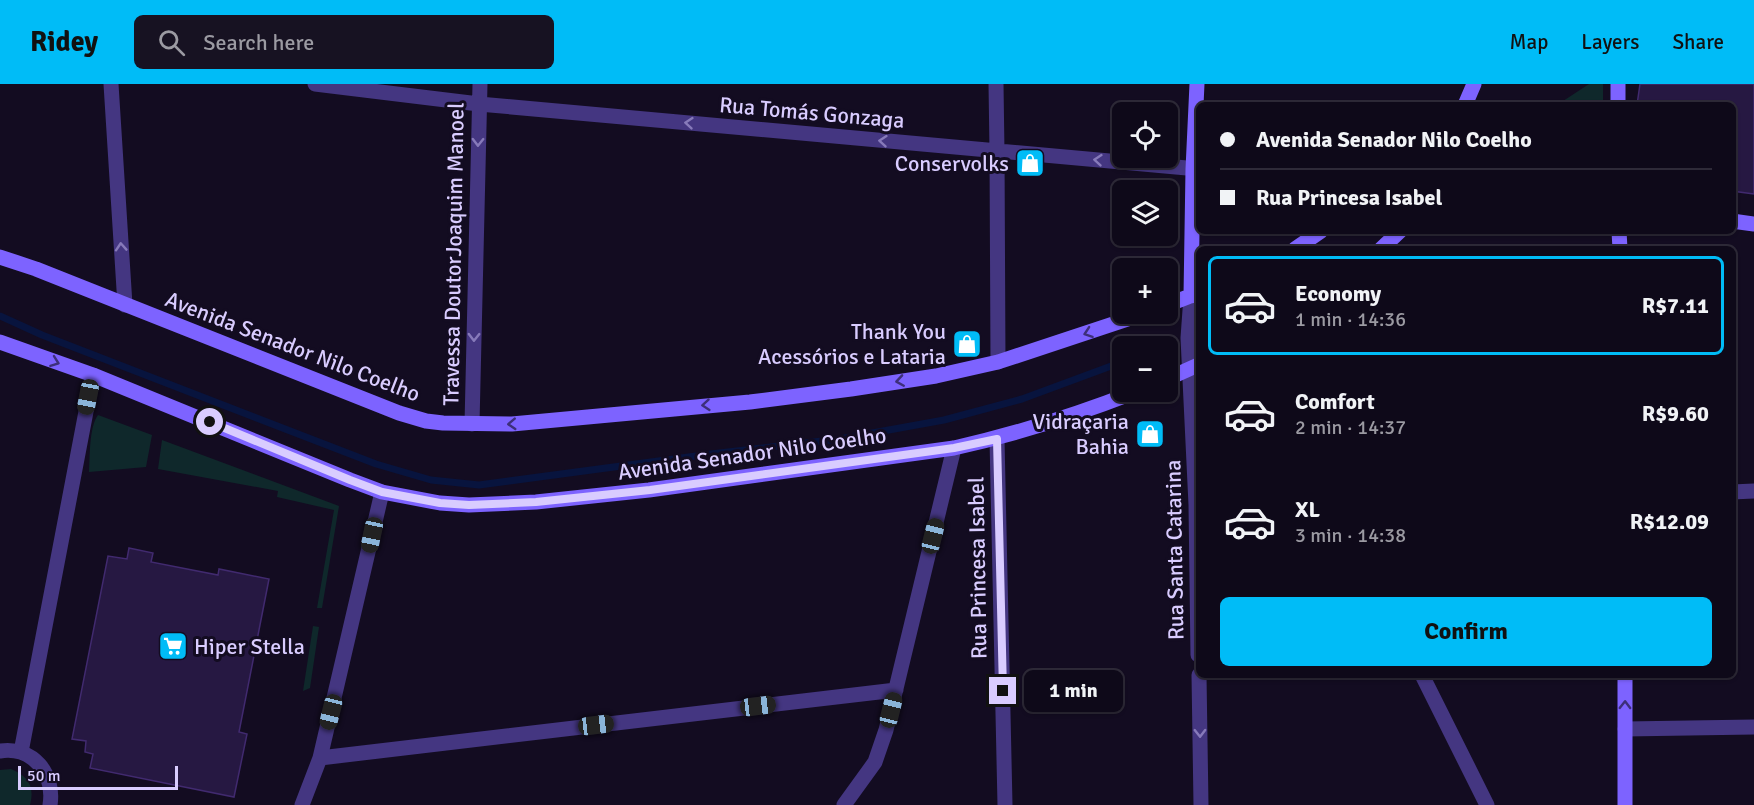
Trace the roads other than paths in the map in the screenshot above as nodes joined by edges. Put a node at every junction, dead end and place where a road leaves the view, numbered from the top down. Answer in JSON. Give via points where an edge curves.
{"nodes":[{"id":1,"x":111,"y":84,"type":"edge"},
{"id":2,"x":315,"y":84,"type":"edge"},
{"id":3,"x":480,"y":84,"type":"edge"},
{"id":4,"x":996,"y":84,"type":"edge"},
{"id":5,"x":1197,"y":84,"type":"edge"},
{"id":6,"x":1474,"y":84,"type":"edge"},
{"id":7,"x":1618,"y":84,"type":"edge"},
{"id":8,"x":1197,"y":102,"type":"edge"},
{"id":9,"x":1466,"y":102,"type":"edge"},
{"id":10,"x":1618,"y":102,"type":"edge"},
{"id":11,"x":479,"y":104,"type":"junction"},
{"id":12,"x":998,"y":151,"type":"junction"},
{"id":13,"x":1196,"y":169,"type":"edge"},
{"id":14,"x":1736,"y":222,"type":"edge"},
{"id":15,"x":1754,"y":224,"type":"edge"},
{"id":16,"x":1317,"y":234,"type":"edge"},
{"id":17,"x":1397,"y":234,"type":"edge"},
{"id":18,"x":1299,"y":246,"type":"edge"},
{"id":19,"x":1384,"y":246,"type":"edge"},
{"id":20,"x":0,"y":257,"type":"edge"},
{"id":21,"x":1195,"y":295,"type":"edge"},
{"id":22,"x":1178,"y":301,"type":"edge"},
{"id":23,"x":125,"y":305,"type":"junction"},
{"id":24,"x":1113,"y":324,"type":"edge"},
{"id":25,"x":0,"y":342,"type":"edge"},
{"id":26,"x":998,"y":362,"type":"junction"},
{"id":27,"x":1195,"y":367,"type":"edge"},
{"id":28,"x":1178,"y":374,"type":"edge"},
{"id":29,"x":93,"y":375,"type":"junction"},
{"id":30,"x":1112,"y":401,"type":"edge"},
{"id":31,"x":472,"y":424,"type":"junction"},
{"id":32,"x":1196,"y":436,"type":"edge"},
{"id":33,"x":997,"y":439,"type":"junction"},
{"id":34,"x":954,"y":448,"type":"junction"},
{"id":35,"x":1754,"y":491,"type":"edge"},
{"id":36,"x":382,"y":492,"type":"junction"},
{"id":37,"x":1736,"y":492,"type":"edge"},
{"id":38,"x":1199,"y":678,"type":"edge"},
{"id":39,"x":1424,"y":678,"type":"edge"},
{"id":40,"x":1625,"y":678,"type":"edge"},
{"id":41,"x":896,"y":690,"type":"junction"},
{"id":42,"x":1754,"y":727,"type":"edge"},
{"id":43,"x":1625,"y":729,"type":"junction"},
{"id":44,"x":0,"y":752,"type":"edge"},
{"id":45,"x":21,"y":752,"type":"junction"},
{"id":46,"x":320,"y":758,"type":"junction"},
{"id":47,"x":50,"y":805,"type":"edge"},
{"id":48,"x":302,"y":805,"type":"edge"},
{"id":49,"x":844,"y":805,"type":"edge"},
{"id":50,"x":1005,"y":805,"type":"edge"},
{"id":51,"x":1201,"y":805,"type":"edge"},
{"id":52,"x":1487,"y":805,"type":"edge"},
{"id":53,"x":1625,"y":805,"type":"edge"}],
"edges":[{"from":23,"to":1,"type":"street","one_way":true},
{"from":2,"to":11,"type":"street","name":"Rua Tomás Gonzaga"},
{"from":3,"to":11,"type":"street","name":"Travessa DoutorJoaquim Manoel"},
{"from":4,"to":12,"type":"street"},
{"from":5,"to":8,"type":"main road","name":"Rua Santa Catarina"},
{"from":6,"to":9,"type":"main road"},
{"from":7,"to":10,"type":"main road"},
{"from":12,"to":11,"type":"street","name":"Rua Tomás Gonzaga","one_way":true},
{"from":11,"to":31,"type":"street","name":"Travessa DoutorJoaquim Manoel","one_way":true},
{"from":13,"to":12,"type":"street","name":"Rua Tomás Gonzaga","one_way":true},
{"from":12,"to":26,"type":"street"},
{"from":13,"to":21,"type":"main road","name":"Rua Santa Catarina"},
{"from":14,"to":15,"type":"main road"},
{"from":16,"to":18,"type":"main road"},
{"from":17,"to":19,"type":"main road"},
{"from":20,"to":23,"type":"main road","name":"Avenida Senador Nilo Coelho"},
{"from":21,"to":22,"type":"main road"},
{"from":21,"to":27,"type":"street","name":"Rua Santa Catarina","via":[[1188,338]]},
{"from":23,"to":31,"type":"main road","name":"Avenida Senador Nilo Coelho","via":[[399,413],[426,421]]},
{"from":24,"to":26,"type":"main road","name":"Avenida Senador Nilo Coelho","one_way":true},
{"from":25,"to":29,"type":"main road","name":"Avenida Senador Nilo Coelho","one_way":true},
{"from":26,"to":31,"type":"main road","name":"Avenida Senador Nilo Coelho","one_way":true,"via":[[936,376],[750,402],[512,424]]},
{"from":27,"to":28,"type":"main road"},
{"from":27,"to":32,"type":"street","name":"Rua Santa Catarina"},
{"from":29,"to":36,"type":"main road","name":"Avenida Senador Nilo Coelho"},
{"from":29,"to":45,"type":"street"},
{"from":30,"to":33,"type":"main road","name":"Avenida Senador Nilo Coelho"},
{"from":33,"to":34,"type":"main road","name":"Avenida Senador Nilo Coelho"},
{"from":33,"to":50,"type":"street","name":"Rua Princesa Isabel"},
{"from":34,"to":36,"type":"main road","name":"Avenida Senador Nilo Coelho","via":[[536,502],[469,505]]},
{"from":34,"to":41,"type":"street"},
{"from":35,"to":37,"type":"street"},
{"from":36,"to":46,"type":"street"},
{"from":38,"to":51,"type":"street","one_way":true},
{"from":39,"to":52,"type":"street"},
{"from":43,"to":40,"type":"main road","one_way":true},
{"from":41,"to":46,"type":"street"},
{"from":41,"to":49,"type":"street","via":[[875,762]]},
{"from":42,"to":43,"type":"street"},
{"from":43,"to":53,"type":"main road"},
{"from":44,"to":45,"type":"street"},
{"from":45,"to":47,"type":"street","via":[[34,759],[50,781]]},
{"from":46,"to":48,"type":"street"}]}
